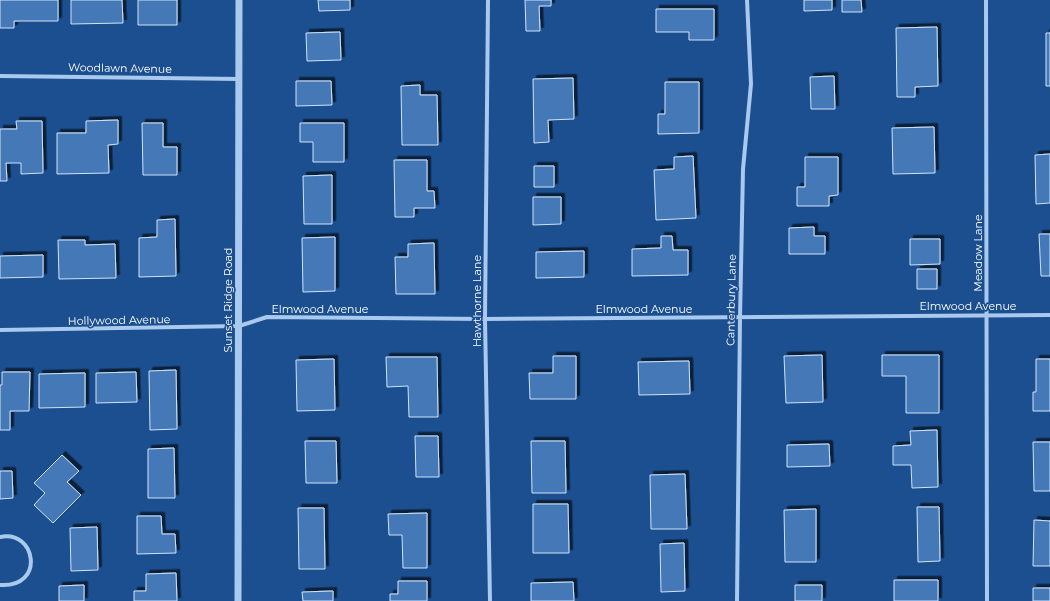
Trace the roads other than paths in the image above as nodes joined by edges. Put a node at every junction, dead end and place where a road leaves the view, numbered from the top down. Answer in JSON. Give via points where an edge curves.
{"nodes":[{"id":1,"x":239,"y":0,"type":"edge"},
{"id":2,"x":488,"y":0,"type":"edge"},
{"id":3,"x":747,"y":0,"type":"edge"},
{"id":4,"x":986,"y":0,"type":"edge"},
{"id":5,"x":0,"y":76,"type":"edge"},
{"id":6,"x":240,"y":79,"type":"junction"},
{"id":7,"x":987,"y":315,"type":"junction"},
{"id":8,"x":1050,"y":315,"type":"edge"},
{"id":9,"x":740,"y":318,"type":"junction"},
{"id":10,"x":485,"y":319,"type":"junction"},
{"id":11,"x":239,"y":326,"type":"junction"},
{"id":12,"x":0,"y":330,"type":"edge"},
{"id":13,"x":0,"y":537,"type":"edge"},
{"id":14,"x":0,"y":584,"type":"edge"},
{"id":15,"x":238,"y":601,"type":"edge"},
{"id":16,"x":490,"y":601,"type":"edge"},
{"id":17,"x":737,"y":601,"type":"edge"},
{"id":18,"x":987,"y":601,"type":"edge"}],
"edges":[{"from":1,"to":6,"type":"street","name":"Sunset Ridge Road"},
{"from":2,"to":10,"type":"street","name":"Hawthorne Lane"},
{"from":3,"to":9,"type":"street","name":"Canterbury Lane","via":[[751,84],[743,168]]},
{"from":4,"to":7,"type":"street","name":"Meadow Lane"},
{"from":5,"to":6,"type":"street","name":"Woodlawn Avenue"},
{"from":6,"to":11,"type":"street","name":"Sunset Ridge Road"},
{"from":7,"to":8,"type":"street","name":"Elmwood Avenue"},
{"from":7,"to":9,"type":"street","name":"Elmwood Avenue"},
{"from":7,"to":18,"type":"street","name":"Meadow Lane"},
{"from":9,"to":10,"type":"street","name":"Elmwood Avenue"},
{"from":9,"to":17,"type":"street","name":"Canterbury Lane"},
{"from":10,"to":11,"type":"street","name":"Elmwood Avenue","via":[[267,317]]},
{"from":10,"to":16,"type":"street","name":"Hawthorne Lane"},
{"from":11,"to":12,"type":"street","name":"Hollywood Avenue"},
{"from":11,"to":15,"type":"street","name":"Sunset Ridge Road"},
{"from":13,"to":14,"type":"street","via":[[11,536],[22,542],[28,549],[31,562],[24,578],[16,584]]}]}
